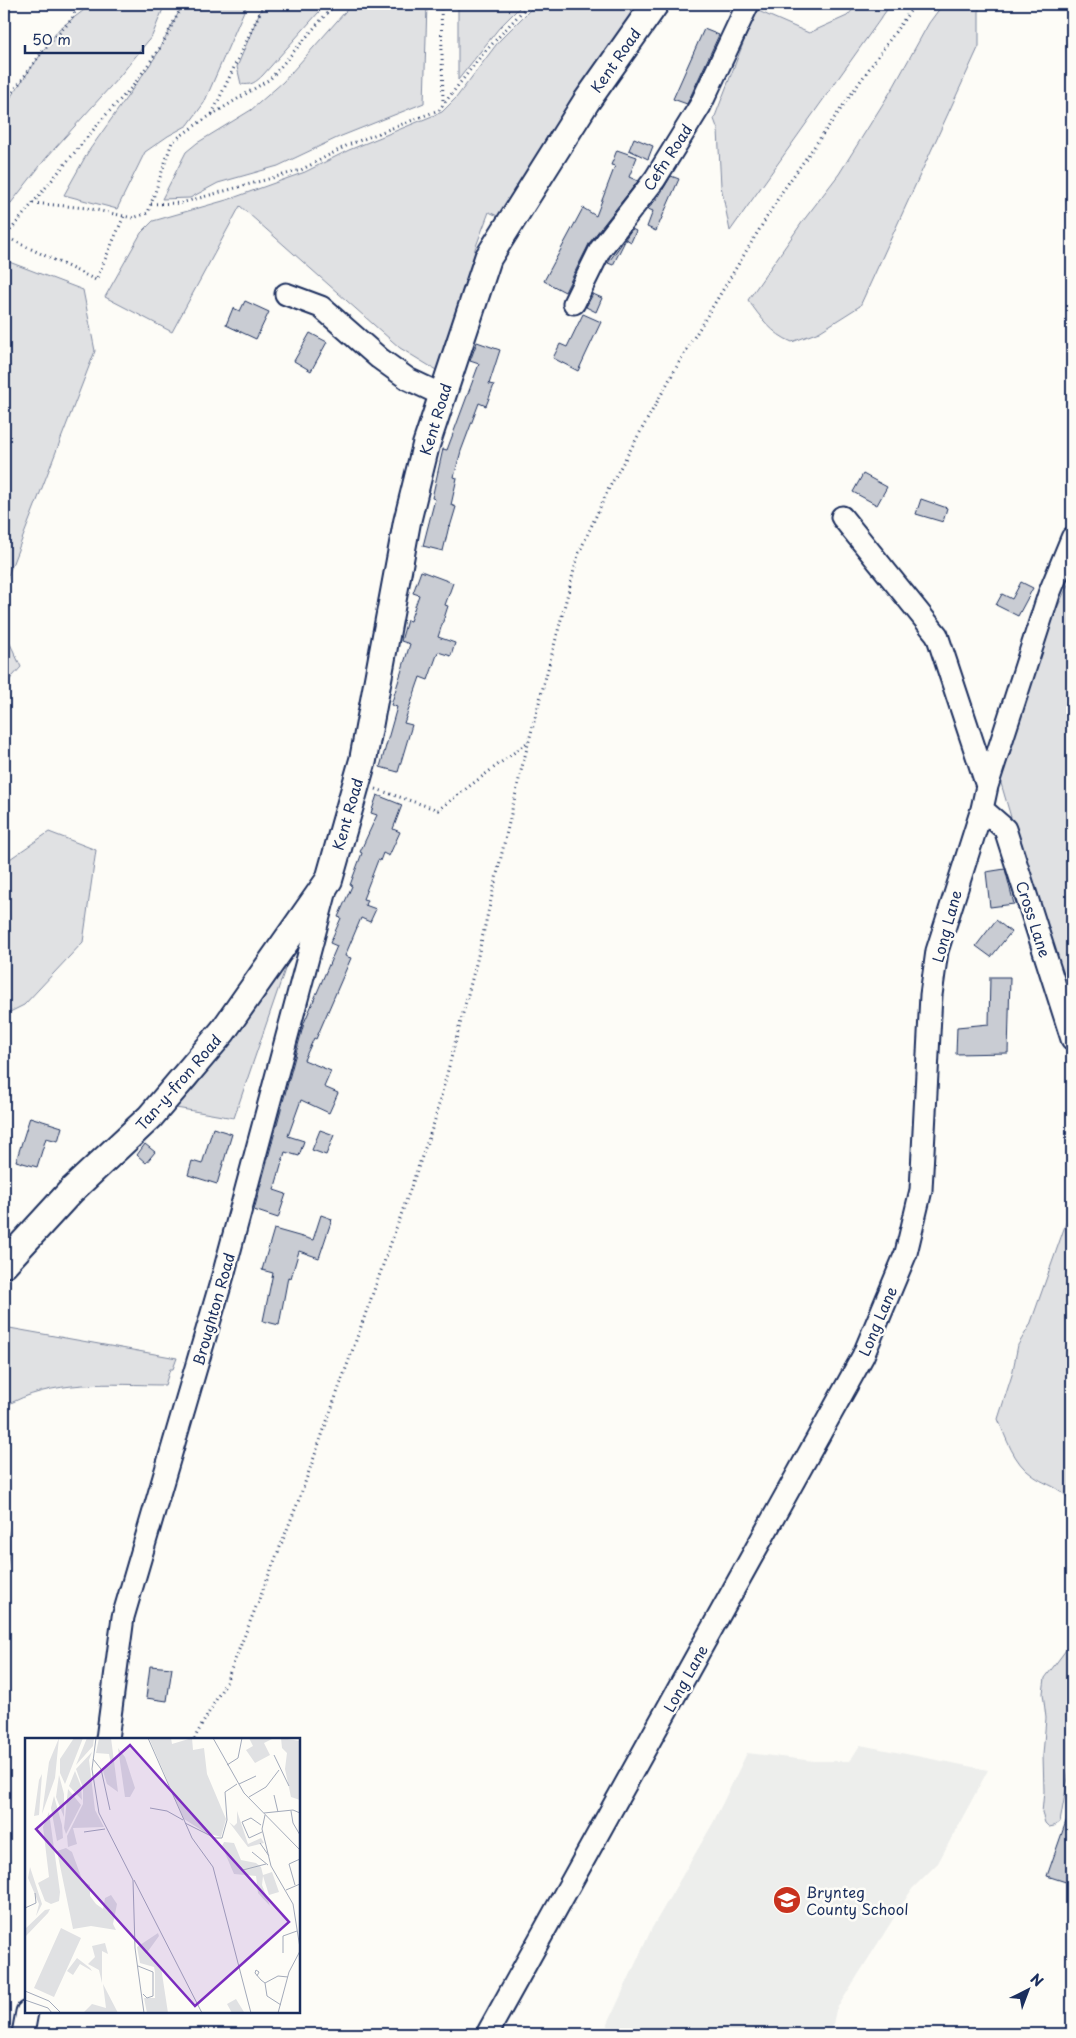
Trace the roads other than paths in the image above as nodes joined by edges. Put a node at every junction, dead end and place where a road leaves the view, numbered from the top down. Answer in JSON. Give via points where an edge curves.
{"nodes":[{"id":1,"x":655,"y":4,"type":"edge"},
{"id":2,"x":748,"y":4,"type":"edge"},
{"id":3,"x":286,"y":294,"type":"dead end"},
{"id":4,"x":574,"y":303,"type":"dead end"},
{"id":5,"x":442,"y":395,"type":"junction"},
{"id":6,"x":842,"y":517,"type":"dead end"},
{"id":7,"x":1072,"y":538,"type":"edge"},
{"id":8,"x":987,"y":786,"type":"junction"},
{"id":9,"x":982,"y":809,"type":"junction"},
{"id":10,"x":329,"y":880,"type":"junction"},
{"id":11,"x":1072,"y":1039,"type":"edge"},
{"id":12,"x":4,"y":1264,"type":"edge"},
{"id":13,"x":107,"y":1738,"type":"edge"},
{"id":14,"x":27,"y":2013,"type":"edge"},
{"id":15,"x":23,"y":2034,"type":"edge"},
{"id":16,"x":487,"y":2034,"type":"edge"}],
"edges":[{"from":1,"to":5,"type":"main road","name":"Kent Road","via":[[586,102],[488,258]]},
{"from":2,"to":4,"type":"street","name":"Cefn Road","via":[[700,106],[655,179],[600,250]]},
{"from":3,"to":5,"type":"street","via":[[321,307],[379,358],[408,379]]},
{"from":5,"to":10,"type":"main road","name":"Kent Road","via":[[407,522],[363,760]]},
{"from":6,"to":8,"type":"street","via":[[937,636]]},
{"from":7,"to":8,"type":"street","name":"Long Lane","via":[[1049,594]]},
{"from":8,"to":9,"type":"street","name":"Long Lane"},
{"from":9,"to":11,"type":"street","name":"Cross Lane","via":[[1005,829]]},
{"from":9,"to":16,"type":"street","name":"Long Lane","via":[[936,951],[921,1190],[906,1253],[863,1356]]},
{"from":10,"to":12,"type":"main road","name":"Tan-y-fron Road","via":[[222,1031],[150,1117],[71,1191]]},
{"from":10,"to":13,"type":"street","name":"Broughton Road","via":[[224,1272],[123,1616]]},
{"from":14,"to":15,"type":"street"}]}
